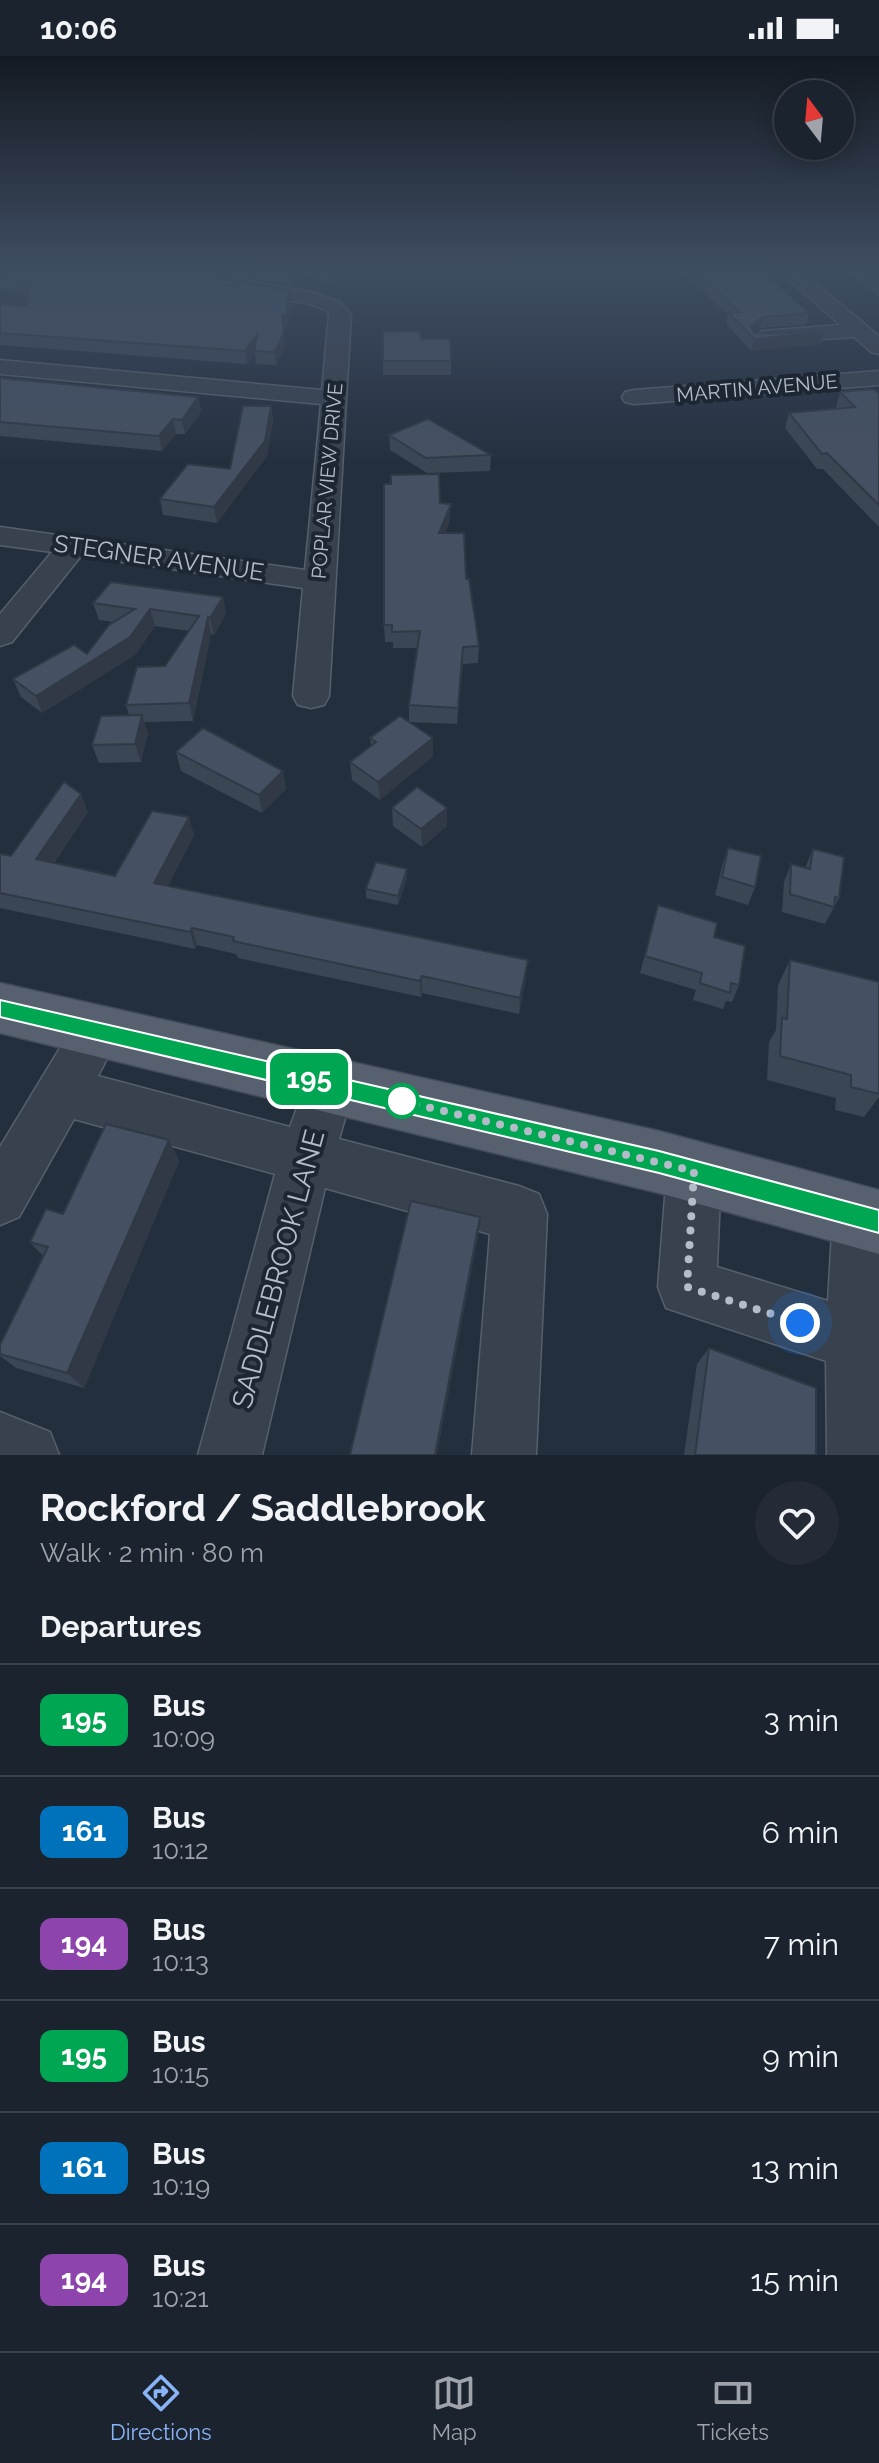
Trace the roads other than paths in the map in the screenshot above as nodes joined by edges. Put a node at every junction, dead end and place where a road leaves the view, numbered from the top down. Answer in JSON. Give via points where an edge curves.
{"nodes":[{"id":1,"x":339,"y":334,"type":"edge"},
{"id":2,"x":807,"y":334,"type":"edge"},
{"id":3,"x":762,"y":338,"type":"edge"},
{"id":4,"x":0,"y":367,"type":"edge"},
{"id":5,"x":879,"y":378,"type":"edge"},
{"id":6,"x":634,"y":397,"type":"dead end"},
{"id":7,"x":334,"y":398,"type":"junction"},
{"id":8,"x":0,"y":536,"type":"edge"},
{"id":9,"x":74,"y":546,"type":"junction"},
{"id":10,"x":319,"y":581,"type":"junction"},
{"id":11,"x":0,"y":635,"type":"edge"},
{"id":12,"x":311,"y":696,"type":"dead end"},
{"id":13,"x":0,"y":1008,"type":"edge"},
{"id":14,"x":97,"y":1031,"type":"junction"},
{"id":15,"x":330,"y":1084,"type":"junction"},
{"id":16,"x":64,"y":1092,"type":"junction"},
{"id":17,"x":305,"y":1158,"type":"junction"},
{"id":18,"x":694,"y":1171,"type":"junction"},
{"id":19,"x":0,"y":1198,"type":"edge"},
{"id":20,"x":870,"y":1219,"type":"edge"},
{"id":21,"x":856,"y":1340,"type":"junction"},
{"id":22,"x":0,"y":1444,"type":"edge"},
{"id":23,"x":27,"y":1455,"type":"edge"},
{"id":24,"x":230,"y":1455,"type":"edge"},
{"id":25,"x":504,"y":1455,"type":"edge"},
{"id":26,"x":859,"y":1455,"type":"edge"}],
"edges":[{"from":1,"to":7,"type":"street","name":"POPLAR VIEW DRIVE"},
{"from":2,"to":3,"type":"street"},
{"from":4,"to":7,"type":"street"},
{"from":5,"to":6,"type":"street","name":"MARTIN AVENUE"},
{"from":7,"to":10,"type":"street","name":"POPLAR VIEW DRIVE"},
{"from":8,"to":9,"type":"street","name":"STEGNER AVENUE"},
{"from":9,"to":10,"type":"street","name":"STEGNER AVENUE"},
{"from":9,"to":11,"type":"street"},
{"from":10,"to":12,"type":"street","name":"POPLAR VIEW DRIVE"},
{"from":13,"to":14,"type":"main road"},
{"from":14,"to":15,"type":"main road"},
{"from":14,"to":16,"type":"street"},
{"from":15,"to":17,"type":"street","name":"SADDLEBROOK LANE"},
{"from":15,"to":18,"type":"main road"},
{"from":16,"to":17,"type":"street"},
{"from":16,"to":19,"type":"street"},
{"from":17,"to":24,"type":"street","name":"SADDLEBROOK LANE","via":[[271,1276]]},
{"from":17,"to":25,"type":"street","via":[[519,1214]]},
{"from":18,"to":20,"type":"main road"},
{"from":18,"to":21,"type":"street","via":[[687,1287]]},
{"from":20,"to":21,"type":"street"},
{"from":21,"to":26,"type":"street"},
{"from":22,"to":23,"type":"street"}]}
